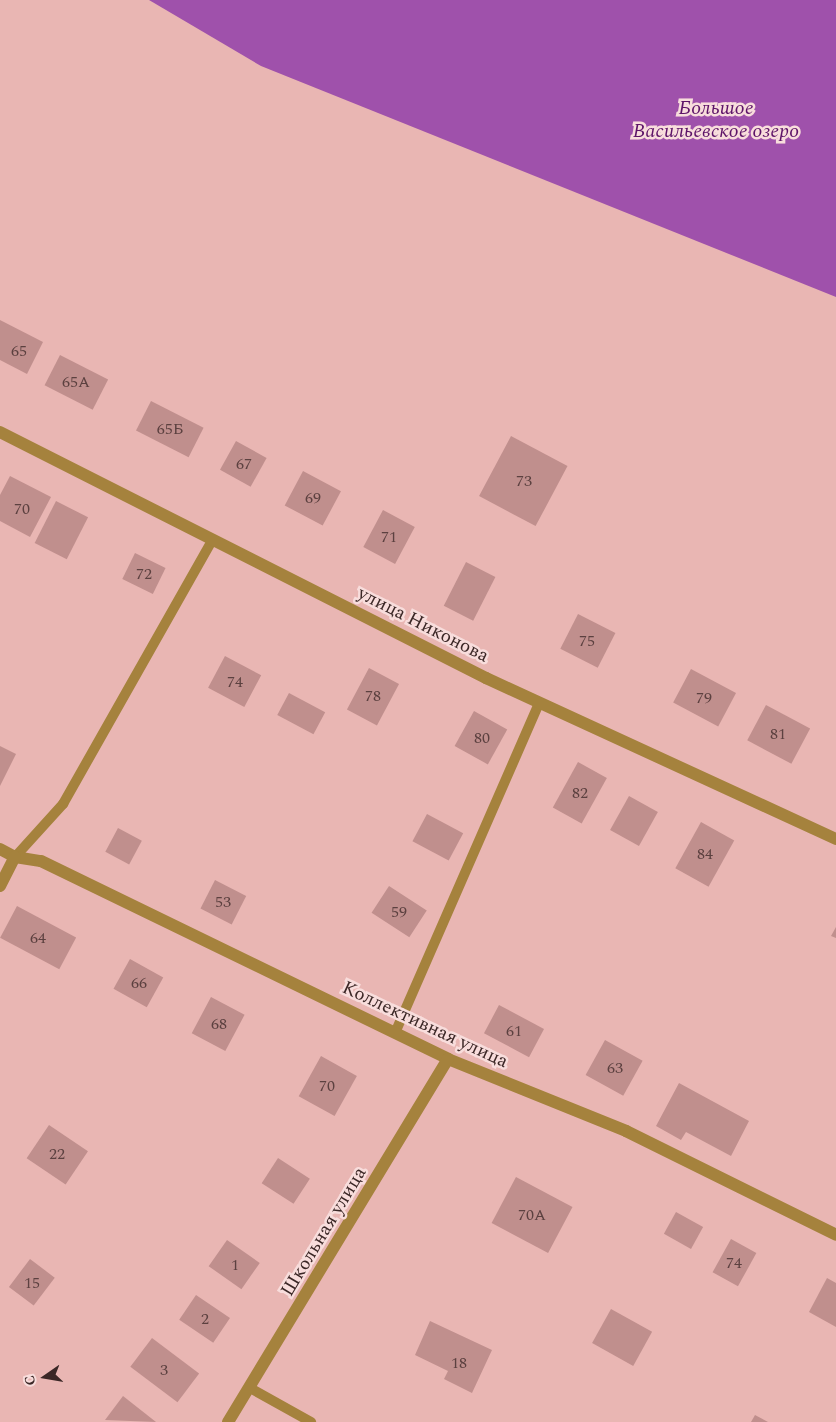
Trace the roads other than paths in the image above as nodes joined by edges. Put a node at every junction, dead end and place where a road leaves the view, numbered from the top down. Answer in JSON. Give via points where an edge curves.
{"nodes":[{"id":1,"x":0,"y":432,"type":"edge"},
{"id":2,"x":212,"y":541,"type":"junction"},
{"id":3,"x":539,"y":702,"type":"junction"},
{"id":4,"x":836,"y":839,"type":"edge"},
{"id":5,"x":0,"y":849,"type":"edge"},
{"id":6,"x":15,"y":857,"type":"junction"},
{"id":7,"x":0,"y":886,"type":"edge"},
{"id":8,"x":395,"y":1033,"type":"junction"},
{"id":9,"x":448,"y":1059,"type":"junction"},
{"id":10,"x":836,"y":1235,"type":"edge"},
{"id":11,"x":250,"y":1388,"type":"junction"},
{"id":12,"x":228,"y":1422,"type":"edge"},
{"id":13,"x":311,"y":1422,"type":"edge"}],
"edges":[{"from":1,"to":2,"type":"street","name":"улица Никонова"},
{"from":2,"to":3,"type":"street","name":"улица Никонова"},
{"from":2,"to":6,"type":"lane","via":[[63,804]]},
{"from":3,"to":4,"type":"street","name":"улица Никонова"},
{"from":3,"to":8,"type":"lane"},
{"from":5,"to":6,"type":"street","name":"Коллективная улица"},
{"from":6,"to":7,"type":"street"},
{"from":6,"to":8,"type":"street","name":"Коллективная улица","via":[[41,861]]},
{"from":8,"to":9,"type":"street","name":"Коллективная улица"},
{"from":9,"to":10,"type":"street","name":"Коллективная улица","via":[[626,1131]]},
{"from":9,"to":11,"type":"street","name":"Школьная улица"},
{"from":11,"to":12,"type":"street","name":"Школьная улица"},
{"from":11,"to":13,"type":"lane"}]}
